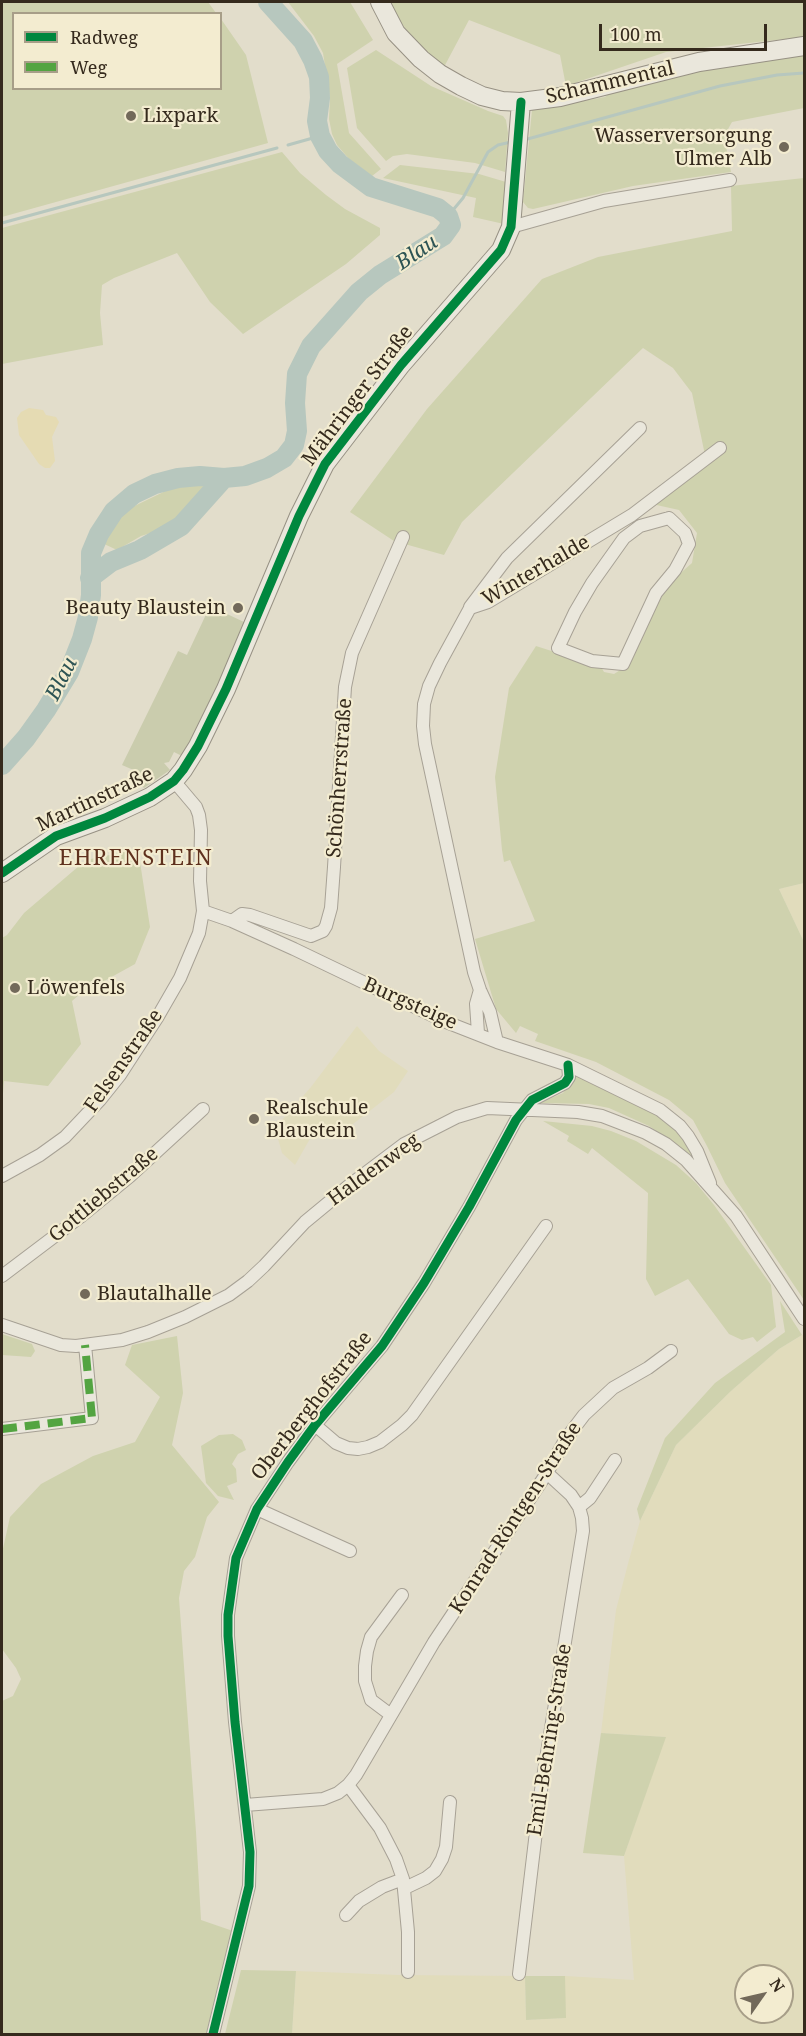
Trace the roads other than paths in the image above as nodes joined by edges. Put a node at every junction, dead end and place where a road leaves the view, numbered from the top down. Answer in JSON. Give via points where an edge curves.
{"nodes":[{"id":1,"x":380,"y":2,"type":"edge"},
{"id":2,"x":804,"y":46,"type":"edge"},
{"id":3,"x":521,"y":102,"type":"junction"},
{"id":4,"x":730,"y":180,"type":"dead end"},
{"id":5,"x":511,"y":227,"type":"junction"},
{"id":6,"x":640,"y":428,"type":"dead end"},
{"id":7,"x":720,"y":448,"type":"dead end"},
{"id":8,"x":632,"y":515,"type":"junction"},
{"id":9,"x":640,"y":526,"type":"junction"},
{"id":10,"x":403,"y":537,"type":"dead end"},
{"id":11,"x":470,"y":608,"type":"junction"},
{"id":12,"x":174,"y":781,"type":"junction"},
{"id":13,"x":2,"y":873,"type":"edge"},
{"id":14,"x":203,"y":911,"type":"junction"},
{"id":15,"x":232,"y":921,"type":"junction"},
{"id":16,"x":480,"y":990,"type":"junction"},
{"id":17,"x":478,"y":1034,"type":"junction"},
{"id":18,"x":497,"y":1042,"type":"junction"},
{"id":19,"x":568,"y":1065,"type":"junction"},
{"id":20,"x":203,"y":1109,"type":"dead end"},
{"id":21,"x":524,"y":1111,"type":"junction"},
{"id":22,"x":2,"y":1176,"type":"edge"},
{"id":23,"x":711,"y":1187,"type":"junction"},
{"id":24,"x":546,"y":1226,"type":"dead end"},
{"id":25,"x":2,"y":1276,"type":"edge"},
{"id":26,"x":804,"y":1319,"type":"edge"},
{"id":27,"x":2,"y":1325,"type":"edge"},
{"id":28,"x":85,"y":1345,"type":"junction"},
{"id":29,"x":671,"y":1351,"type":"dead end"},
{"id":30,"x":315,"y":1425,"type":"junction"},
{"id":31,"x":2,"y":1429,"type":"edge"},
{"id":32,"x":615,"y":1460,"type":"dead end"},
{"id":33,"x":547,"y":1473,"type":"junction"},
{"id":34,"x":579,"y":1507,"type":"junction"},
{"id":35,"x":257,"y":1509,"type":"junction"},
{"id":36,"x":350,"y":1551,"type":"dead end"},
{"id":37,"x":402,"y":1595,"type":"dead end"},
{"id":38,"x":391,"y":1715,"type":"junction"},
{"id":39,"x":348,"y":1785,"type":"junction"},
{"id":40,"x":450,"y":1802,"type":"dead end"},
{"id":41,"x":244,"y":1805,"type":"junction"},
{"id":42,"x":404,"y":1883,"type":"junction"},
{"id":43,"x":346,"y":1915,"type":"dead end"},
{"id":44,"x":408,"y":1972,"type":"dead end"},
{"id":45,"x":519,"y":1974,"type":"dead end"},
{"id":46,"x":213,"y":2034,"type":"edge"}],
"edges":[{"from":1,"to":3,"type":"street","name":"Schammental","via":[[396,33],[441,74],[482,96]]},
{"from":2,"to":3,"type":"street","name":"Schammental","via":[[699,62],[560,97]]},
{"from":3,"to":5,"type":"street","name":"Mähringer Straße"},
{"from":4,"to":5,"type":"street","via":[[604,201]]},
{"from":5,"to":12,"type":"street","name":"Mähringer Straße","via":[[501,250],[401,364],[326,464],[299,516],[226,689],[198,746]]},
{"from":6,"to":11,"type":"street","via":[[507,558]]},
{"from":7,"to":8,"type":"street","name":"Winterhalde"},
{"from":8,"to":9,"type":"street"},
{"from":8,"to":11,"type":"street","name":"Winterhalde","via":[[488,602]]},
{"from":9,"to":9,"type":"street","via":[[669,518],[685,533],[689,544],[656,593],[623,664],[592,661],[558,648],[592,583],[624,538]]},
{"from":10,"to":15,"type":"street","name":"Schönherrstraße","via":[[352,653],[332,898],[326,926],[311,936],[250,915],[242,914]]},
{"from":11,"to":16,"type":"street","name":"Winterhalde","via":[[429,686],[423,726]]},
{"from":12,"to":13,"type":"street","name":"Martinstraße","via":[[123,810],[56,836]]},
{"from":12,"to":14,"type":"street","via":[[199,815]]},
{"from":14,"to":15,"type":"street","name":"Burgsteige"},
{"from":14,"to":22,"type":"street","name":"Felsenstraße","via":[[199,933],[180,978],[120,1075],[65,1137]]},
{"from":15,"to":17,"type":"street","name":"Burgsteige"},
{"from":16,"to":17,"type":"street","name":"Winterhalde","via":[[476,1004]]},
{"from":16,"to":18,"type":"street","name":"Winterhalde"},
{"from":17,"to":18,"type":"street","name":"Burgsteige"},
{"from":18,"to":19,"type":"street","name":"Burgsteige"},
{"from":19,"to":21,"type":"street","name":"Oberberghofstraße","via":[[565,1083],[532,1100]]},
{"from":19,"to":23,"type":"street","name":"Burgsteige","via":[[672,1118],[697,1151]]},
{"from":20,"to":25,"type":"street","name":"Gottliebstraße","via":[[113,1190]]},
{"from":21,"to":23,"type":"street","name":"Haldenweg","via":[[578,1112],[625,1124],[666,1144]]},
{"from":21,"to":28,"type":"street","name":"Haldenweg","via":[[487,1108],[427,1131],[378,1162],[329,1201],[229,1295],[148,1332]]},
{"from":21,"to":30,"type":"street","name":"Oberberghofstraße","via":[[424,1283],[382,1346]]},
{"from":23,"to":26,"type":"street","name":"Haldenweg","via":[[736,1216]]},
{"from":24,"to":30,"type":"street","via":[[402,1425],[380,1442],[358,1449],[336,1443]]},
{"from":27,"to":28,"type":"street","name":"Haldenweg","via":[[61,1345]]},
{"from":28,"to":31,"type":"street","via":[[92,1418]]},
{"from":29,"to":33,"type":"street","name":"Konrad-Röntgen-Straße","via":[[598,1401],[565,1440]]},
{"from":30,"to":35,"type":"street","name":"Oberberghofstraße"},
{"from":32,"to":34,"type":"street","via":[[590,1498]]},
{"from":33,"to":34,"type":"street"},
{"from":33,"to":38,"type":"street","name":"Konrad-Röntgen-Straße","via":[[434,1642]]},
{"from":34,"to":45,"type":"street","name":"Emil-Behring-Straße","via":[[583,1531],[541,1790]]},
{"from":35,"to":36,"type":"street","name":"Oberberghofstraße"},
{"from":35,"to":41,"type":"street","name":"Oberberghofstraße","via":[[236,1558],[228,1616]]},
{"from":37,"to":38,"type":"street","via":[[371,1637],[366,1651],[365,1681],[371,1700]]},
{"from":38,"to":39,"type":"street","name":"Konrad-Röntgen-Straße"},
{"from":39,"to":41,"type":"street","name":"Konrad-Röntgen-Straße","via":[[324,1799]]},
{"from":39,"to":42,"type":"street","via":[[380,1828]]},
{"from":40,"to":42,"type":"street","via":[[442,1859],[426,1878]]},
{"from":41,"to":46,"type":"street","name":"Oberberghofstraße","via":[[250,1852],[249,1886]]},
{"from":42,"to":43,"type":"street","via":[[382,1887],[359,1901]]},
{"from":42,"to":44,"type":"street"}]}
